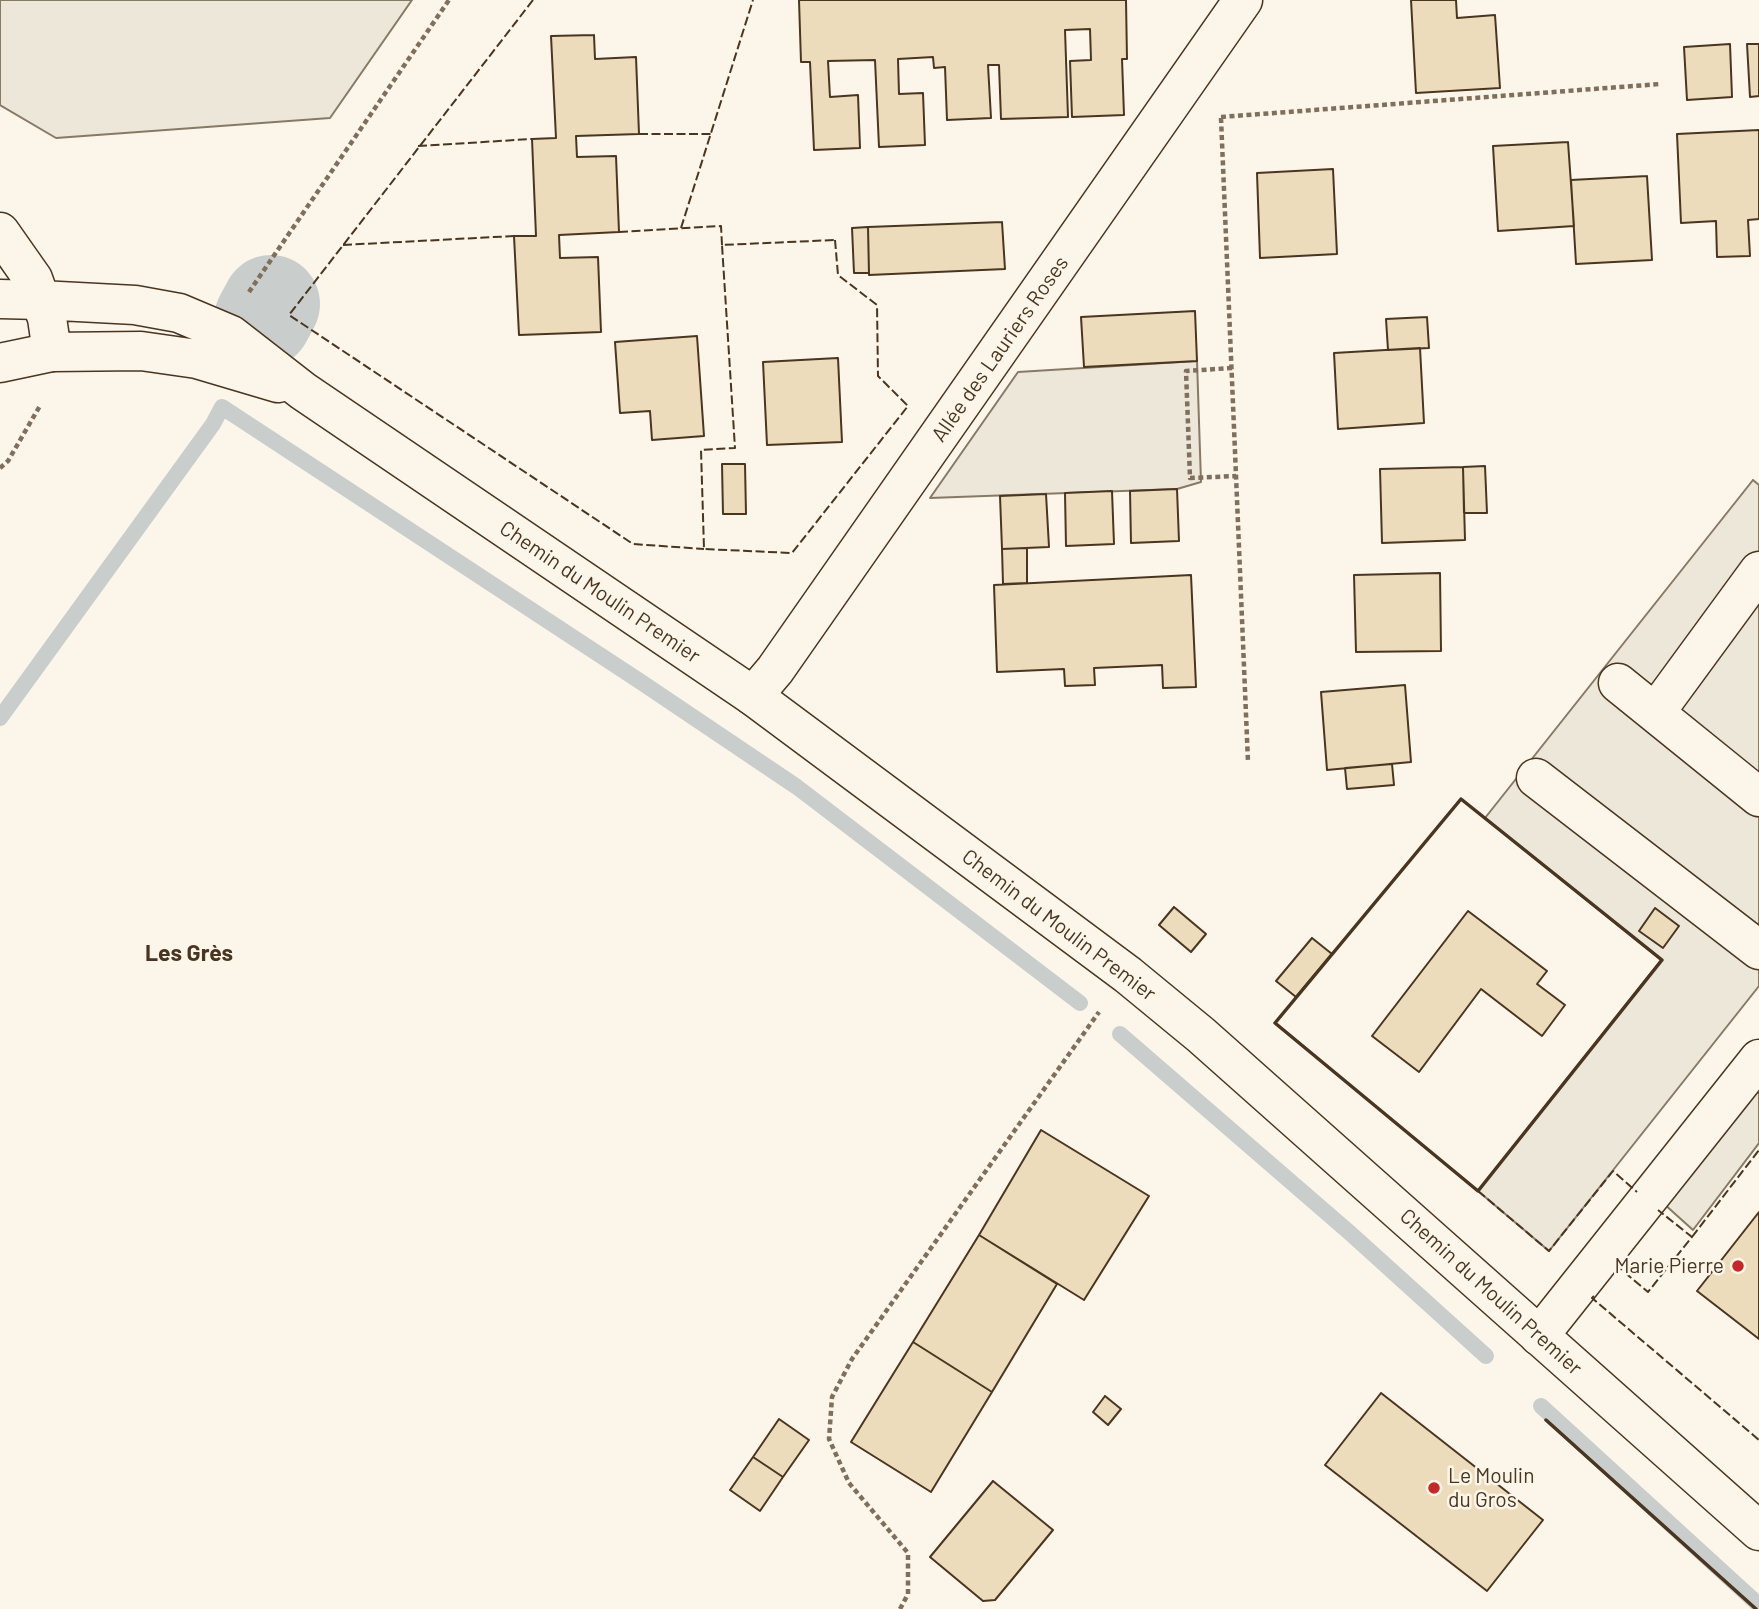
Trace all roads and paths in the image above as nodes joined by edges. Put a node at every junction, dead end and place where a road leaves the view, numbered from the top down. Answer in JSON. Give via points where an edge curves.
{"nodes":[{"id":1,"x":449,"y":0,"type":"edge"},
{"id":2,"x":1243,"y":0,"type":"edge"},
{"id":3,"x":1660,"y":84,"type":"dead end"},
{"id":4,"x":1221,"y":117,"type":"junction"},
{"id":5,"x":1208,"y":118,"type":"dead end"},
{"id":6,"x":0,"y":232,"type":"edge"},
{"id":7,"x":246,"y":296,"type":"dead end"},
{"id":8,"x":0,"y":299,"type":"edge"},
{"id":9,"x":40,"y":300,"type":"junction"},
{"id":10,"x":52,"y":352,"type":"junction"},
{"id":11,"x":0,"y":363,"type":"edge"},
{"id":12,"x":1232,"y":368,"type":"junction"},
{"id":13,"x":303,"y":391,"type":"junction"},
{"id":14,"x":0,"y":468,"type":"edge"},
{"id":15,"x":1237,"y":475,"type":"junction"},
{"id":16,"x":1759,"y":571,"type":"edge"},
{"id":17,"x":1618,"y":683,"type":"dead end"},
{"id":18,"x":753,"y":696,"type":"junction"},
{"id":19,"x":1655,"y":713,"type":"junction"},
{"id":20,"x":1248,"y":762,"type":"dead end"},
{"id":21,"x":1752,"y":777,"type":"edge"},
{"id":22,"x":1536,"y":778,"type":"dead end"},
{"id":23,"x":1759,"y":950,"type":"edge"},
{"id":24,"x":1128,"y":975,"type":"junction"},
{"id":25,"x":1759,"y":1059,"type":"edge"},
{"id":26,"x":1539,"y":1336,"type":"junction"},
{"id":27,"x":1759,"y":1531,"type":"edge"},
{"id":28,"x":900,"y":1609,"type":"edge"}],
"edges":[{"from":1,"to":7,"type":"path"},
{"from":2,"to":18,"type":"main road","name":"Allée des Lauriers Roses"},
{"from":3,"to":4,"type":"path"},
{"from":4,"to":5,"type":"path"},
{"from":4,"to":12,"type":"path"},
{"from":6,"to":9,"type":"main road","via":[[33,279]]},
{"from":8,"to":9,"type":"main road"},
{"from":9,"to":10,"type":"main road"},
{"from":9,"to":13,"type":"main road","via":[[135,305],[180,313],[230,335]]},
{"from":10,"to":11,"type":"main road"},
{"from":10,"to":13,"type":"main road","via":[[141,351],[197,359]]},
{"from":10,"to":14,"type":"path","via":[[42,402]]},
{"from":12,"to":15,"type":"path"},
{"from":12,"to":15,"type":"path","via":[[1186,371],[1190,478]]},
{"from":13,"to":18,"type":"main road","name":"Chemin du Moulin Premier"},
{"from":15,"to":20,"type":"path"},
{"from":16,"to":19,"type":"main road"},
{"from":17,"to":19,"type":"main road"},
{"from":18,"to":24,"type":"main road","name":"Chemin du Moulin Premier"},
{"from":19,"to":21,"type":"main road"},
{"from":22,"to":23,"type":"main road"},
{"from":24,"to":26,"type":"main road","name":"Chemin du Moulin Premier"},
{"from":24,"to":28,"type":"path","via":[[852,1359],[832,1397],[829,1439],[849,1483],[908,1553],[908,1594]]},
{"from":25,"to":26,"type":"main road"},
{"from":26,"to":27,"type":"main road","name":"Chemin du Moulin Premier"}]}
